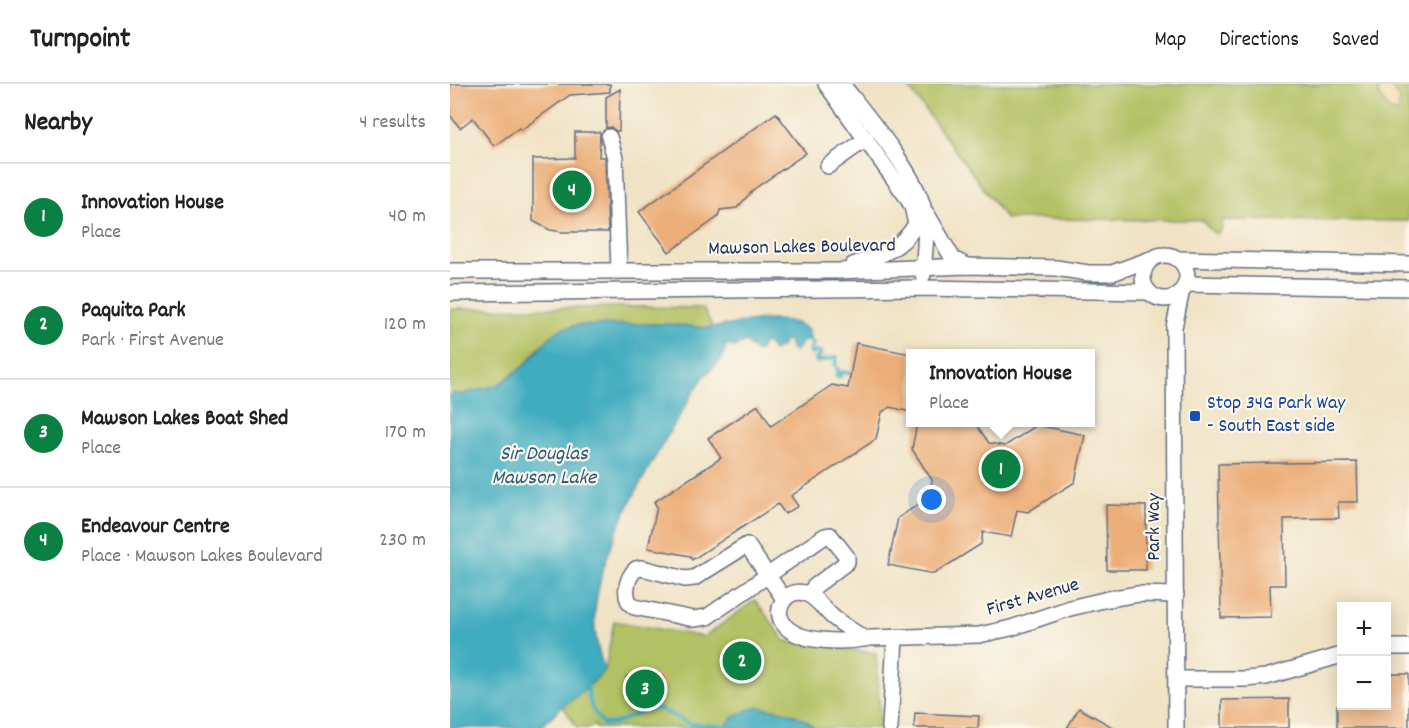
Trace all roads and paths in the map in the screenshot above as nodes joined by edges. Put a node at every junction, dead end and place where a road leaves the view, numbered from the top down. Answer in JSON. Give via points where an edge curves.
{"nodes":[{"id":1,"x":826,"y":84,"type":"edge"},
{"id":2,"x":843,"y":84,"type":"edge"},
{"id":3,"x":609,"y":136,"type":"dead end"},
{"id":4,"x":866,"y":138,"type":"junction"},
{"id":5,"x":828,"y":166,"type":"dead end"},
{"id":6,"x":924,"y":209,"type":"junction"},
{"id":7,"x":916,"y":224,"type":"junction"},
{"id":8,"x":1151,"y":259,"type":"junction"},
{"id":9,"x":1178,"y":259,"type":"junction"},
{"id":10,"x":1409,"y":264,"type":"edge"},
{"id":11,"x":967,"y":266,"type":"junction"},
{"id":12,"x":923,"y":267,"type":"junction"},
{"id":13,"x":450,"y":271,"type":"edge"},
{"id":14,"x":837,"y":271,"type":"junction"},
{"id":15,"x":619,"y":272,"type":"junction"},
{"id":16,"x":1184,"y":287,"type":"junction"},
{"id":17,"x":922,"y":288,"type":"junction"},
{"id":18,"x":1409,"y":288,"type":"edge"},
{"id":19,"x":450,"y":293,"type":"edge"},
{"id":20,"x":1152,"y":294,"type":"junction"},
{"id":21,"x":1174,"y":327,"type":"junction"},
{"id":22,"x":766,"y":575,"type":"junction"},
{"id":23,"x":809,"y":594,"type":"junction"},
{"id":24,"x":1176,"y":595,"type":"junction"},
{"id":25,"x":784,"y":599,"type":"junction"},
{"id":26,"x":895,"y":637,"type":"junction"},
{"id":27,"x":865,"y":639,"type":"junction"},
{"id":28,"x":1409,"y":646,"type":"edge"},
{"id":29,"x":1391,"y":647,"type":"edge"},
{"id":30,"x":1338,"y":656,"type":"edge"},
{"id":31,"x":1177,"y":679,"type":"junction"},
{"id":32,"x":890,"y":728,"type":"edge"},
{"id":33,"x":1176,"y":728,"type":"edge"}],
"edges":[{"from":1,"to":4,"type":"street"},
{"from":2,"to":6,"type":"street","via":[[905,171]]},
{"from":3,"to":15,"type":"street","via":[[615,158]]},
{"from":4,"to":5,"type":"street"},
{"from":4,"to":7,"type":"street","via":[[912,206]]},
{"from":6,"to":11,"type":"street","via":[[953,259]]},
{"from":6,"to":12,"type":"street"},
{"from":7,"to":12,"type":"street","via":[[916,253]]},
{"from":7,"to":14,"type":"street","via":[[907,238],[884,255]]},
{"from":8,"to":9,"type":"street","via":[[1164,255]]},
{"from":8,"to":11,"type":"street","name":"Mawson Lakes Boulevard","via":[[1112,273]]},
{"from":8,"to":20,"type":"street","via":[[1143,278]]},
{"from":9,"to":10,"type":"street"},
{"from":9,"to":16,"type":"street","via":[[1186,270]]},
{"from":11,"to":12,"type":"street","name":"Mawson Lakes Boulevard"},
{"from":12,"to":14,"type":"street","name":"Mawson Lakes Boulevard"},
{"from":12,"to":17,"type":"street"},
{"from":13,"to":15,"type":"street","name":"Mawson Lakes Boulevard"},
{"from":14,"to":15,"type":"street","name":"Mawson Lakes Boulevard"},
{"from":16,"to":18,"type":"street"},
{"from":16,"to":20,"type":"street","via":[[1170,298]]},
{"from":16,"to":21,"type":"street","name":"Park Way"},
{"from":17,"to":19,"type":"street","name":"Mawson Lakes Boulevard"},
{"from":17,"to":20,"type":"street","name":"Mawson Lakes Boulevard"},
{"from":20,"to":21,"type":"street"},
{"from":21,"to":24,"type":"street","name":"Park Way"},
{"from":22,"to":22,"type":"street","via":[[702,618],[634,607],[626,597],[630,575],[636,569],[694,578],[747,545]]},
{"from":22,"to":23,"type":"street","via":[[830,535],[847,562]]},
{"from":22,"to":25,"type":"street"},
{"from":23,"to":25,"type":"street","via":[[795,593]]},
{"from":23,"to":27,"type":"street"},
{"from":24,"to":26,"type":"street","name":"First Avenue","via":[[1138,594],[1108,599],[979,635]]},
{"from":24,"to":31,"type":"street","name":"Park Way"},
{"from":25,"to":27,"type":"street","name":"First Avenue","via":[[780,618],[795,634],[816,639]]},
{"from":26,"to":27,"type":"street","name":"First Avenue"},
{"from":26,"to":32,"type":"street"},
{"from":28,"to":29,"type":"street"},
{"from":30,"to":31,"type":"street","via":[[1266,677]]},
{"from":31,"to":33,"type":"street","name":"Park Way"}]}
